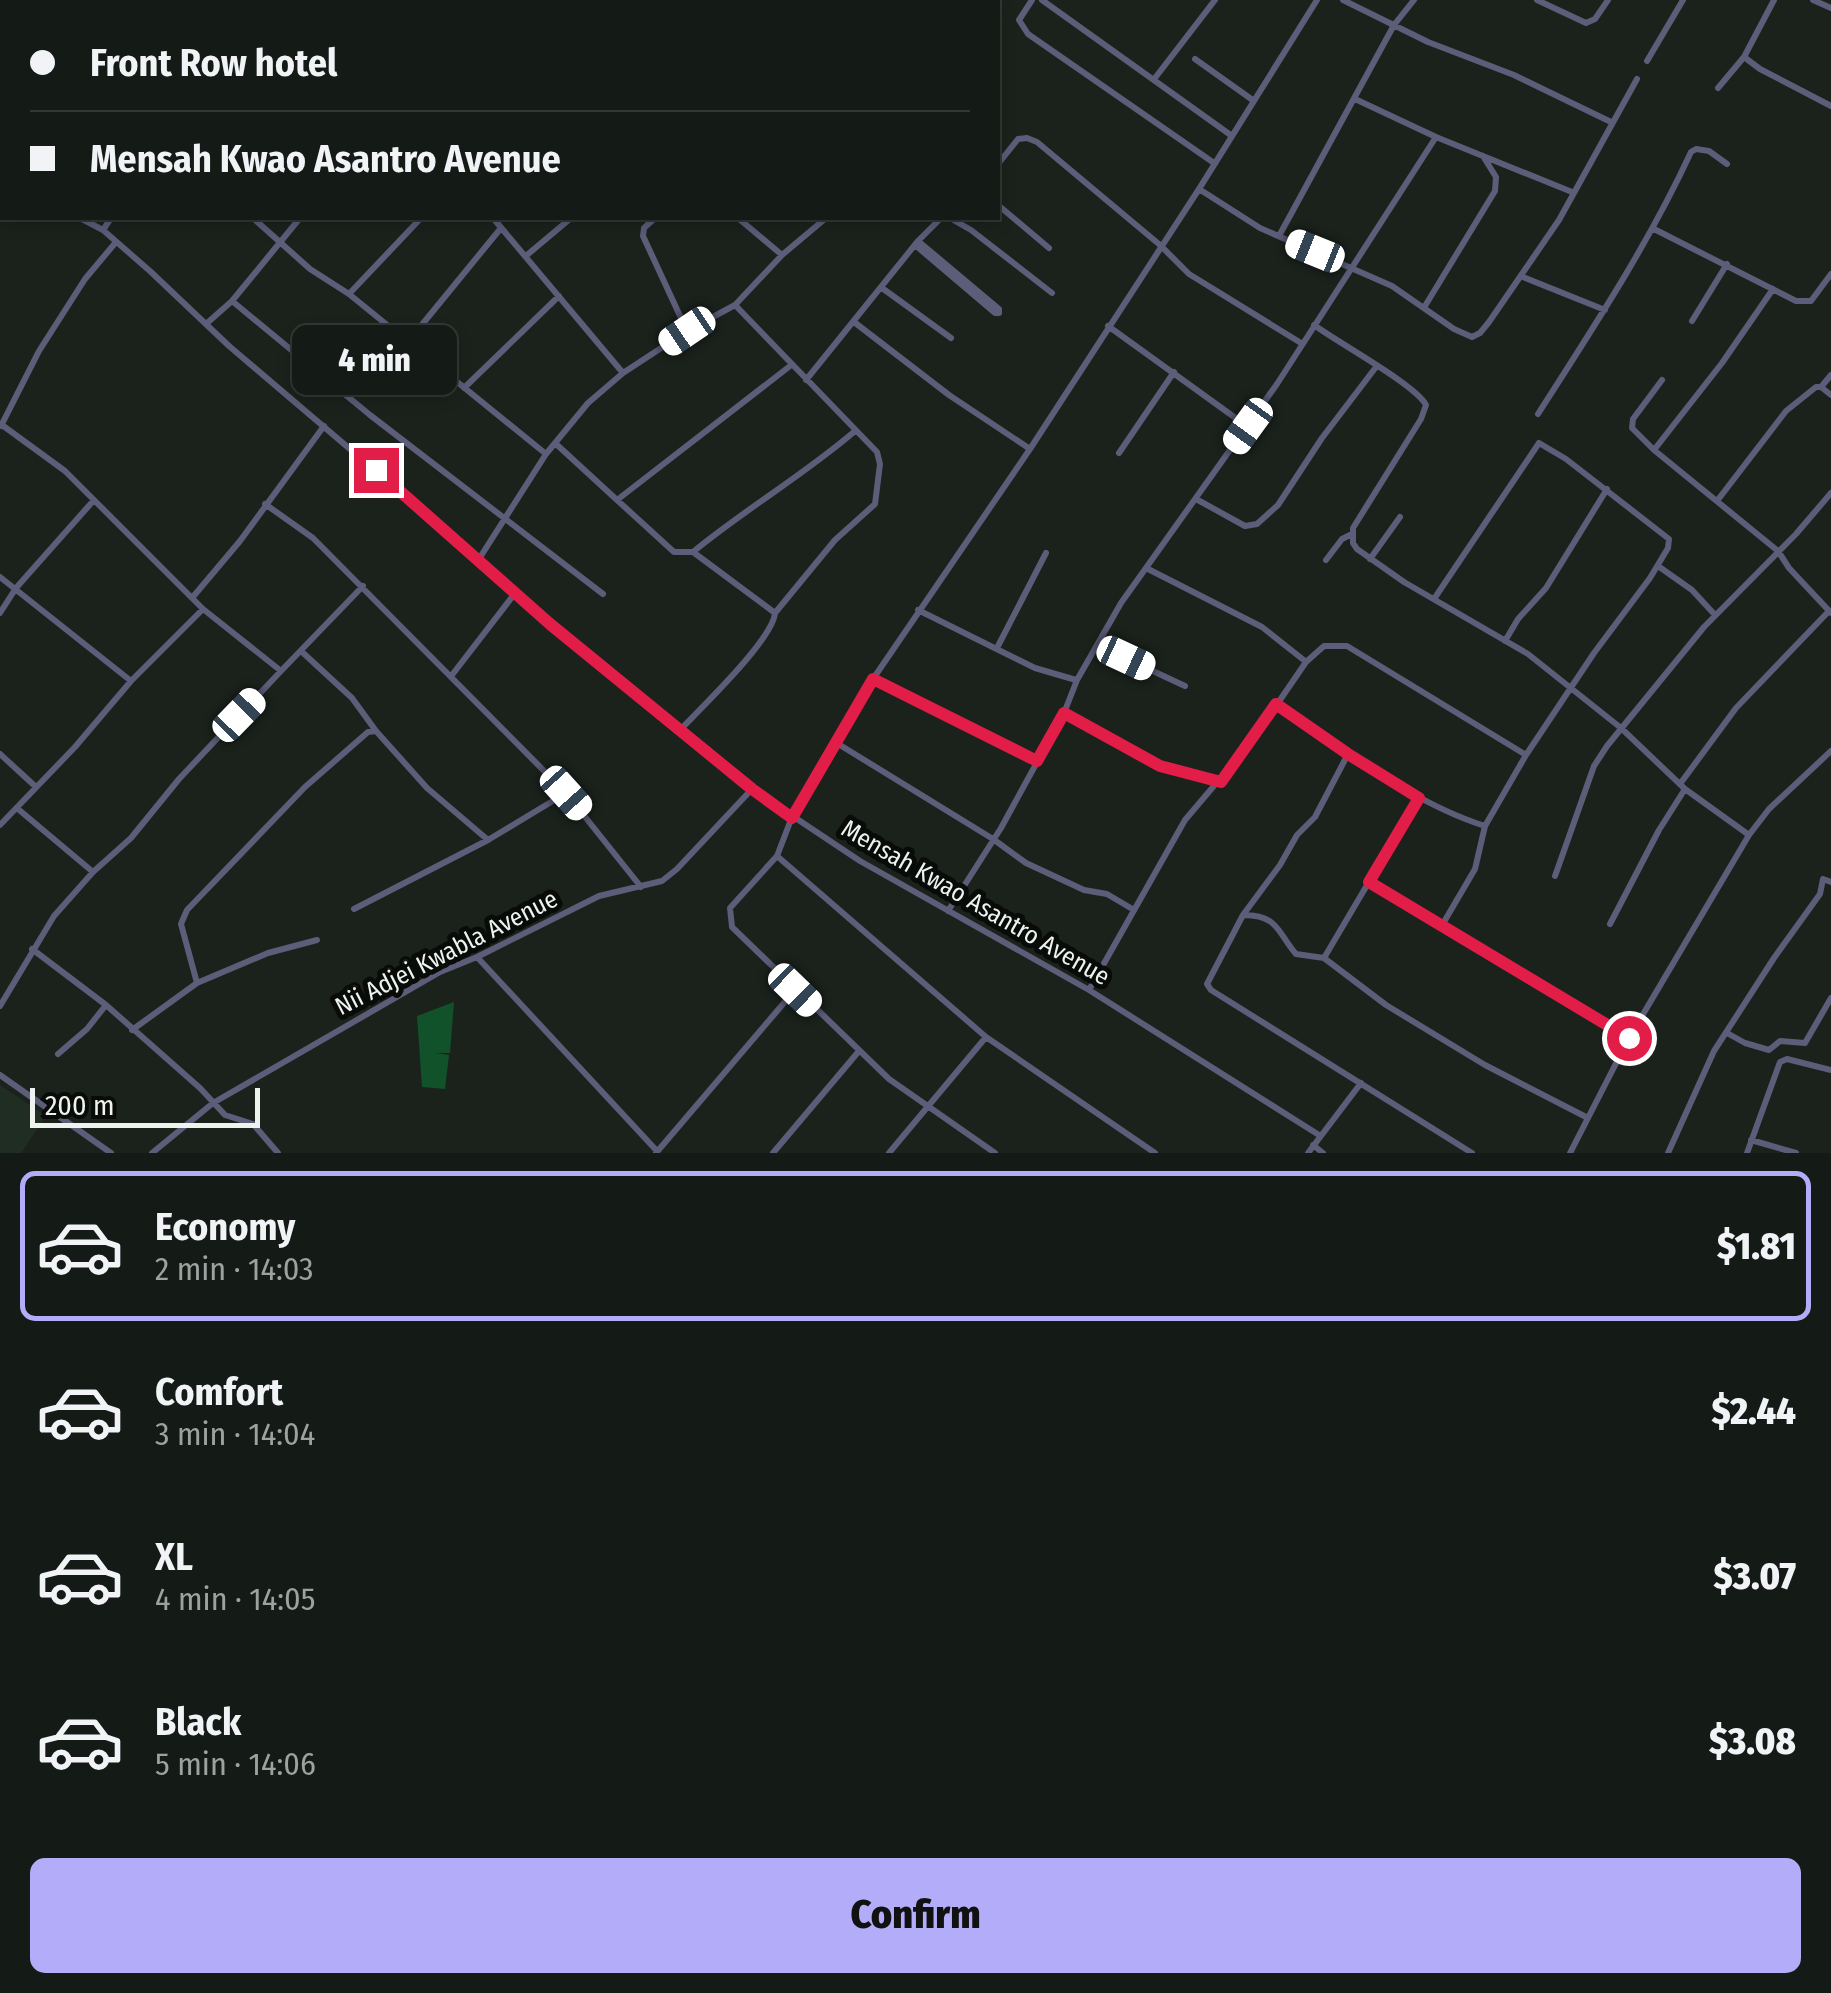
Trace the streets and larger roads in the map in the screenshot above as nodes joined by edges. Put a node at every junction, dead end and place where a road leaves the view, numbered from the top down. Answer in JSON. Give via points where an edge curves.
{"nodes":[{"id":1,"x":1032,"y":0,"type":"edge"},
{"id":2,"x":1042,"y":0,"type":"edge"},
{"id":3,"x":1317,"y":0,"type":"edge"},
{"id":4,"x":1344,"y":0,"type":"edge"},
{"id":5,"x":1414,"y":0,"type":"edge"},
{"id":6,"x":1536,"y":0,"type":"edge"},
{"id":7,"x":1608,"y":0,"type":"edge"},
{"id":8,"x":1683,"y":0,"type":"edge"},
{"id":9,"x":1774,"y":0,"type":"edge"},
{"id":10,"x":1813,"y":0,"type":"edge"},
{"id":11,"x":1214,"y":1,"type":"edge"},
{"id":12,"x":1831,"y":8,"type":"edge"},
{"id":13,"x":1394,"y":25,"type":"junction"},
{"id":14,"x":1744,"y":56,"type":"junction"},
{"id":15,"x":1194,"y":59,"type":"dead end"},
{"id":16,"x":1647,"y":61,"type":"dead end"},
{"id":17,"x":1156,"y":78,"type":"junction"},
{"id":18,"x":1636,"y":79,"type":"dead end"},
{"id":19,"x":1718,"y":88,"type":"dead end"},
{"id":20,"x":1354,"y":99,"type":"junction"},
{"id":21,"x":1254,"y":101,"type":"junction"},
{"id":22,"x":1831,"y":106,"type":"edge"},
{"id":23,"x":1611,"y":122,"type":"junction"},
{"id":24,"x":1232,"y":136,"type":"junction"},
{"id":25,"x":1436,"y":137,"type":"junction"},
{"id":26,"x":1484,"y":156,"type":"junction"},
{"id":27,"x":1000,"y":162,"type":"edge"},
{"id":28,"x":1214,"y":163,"type":"junction"},
{"id":29,"x":1726,"y":164,"type":"dead end"},
{"id":30,"x":1199,"y":189,"type":"junction"},
{"id":31,"x":1572,"y":192,"type":"junction"},
{"id":32,"x":1000,"y":207,"type":"edge"},
{"id":33,"x":84,"y":220,"type":"edge"},
{"id":34,"x":110,"y":220,"type":"edge"},
{"id":35,"x":255,"y":220,"type":"edge"},
{"id":36,"x":298,"y":220,"type":"edge"},
{"id":37,"x":419,"y":220,"type":"edge"},
{"id":38,"x":495,"y":220,"type":"edge"},
{"id":39,"x":569,"y":220,"type":"edge"},
{"id":40,"x":653,"y":220,"type":"edge"},
{"id":41,"x":740,"y":220,"type":"edge"},
{"id":42,"x":824,"y":220,"type":"edge"},
{"id":43,"x":939,"y":220,"type":"edge"},
{"id":44,"x":954,"y":220,"type":"edge"},
{"id":45,"x":502,"y":228,"type":"junction"},
{"id":46,"x":102,"y":230,"type":"junction"},
{"id":47,"x":1654,"y":230,"type":"junction"},
{"id":48,"x":1278,"y":236,"type":"junction"},
{"id":49,"x":279,"y":240,"type":"junction"},
{"id":50,"x":116,"y":242,"type":"junction"},
{"id":51,"x":916,"y":242,"type":"junction"},
{"id":52,"x":1160,"y":245,"type":"junction"},
{"id":53,"x":1049,"y":248,"type":"dead end"},
{"id":54,"x":526,"y":255,"type":"junction"},
{"id":55,"x":782,"y":255,"type":"junction"},
{"id":56,"x":1727,"y":264,"type":"junction"},
{"id":57,"x":1352,"y":268,"type":"junction"},
{"id":58,"x":1831,"y":274,"type":"edge"},
{"id":59,"x":1522,"y":277,"type":"junction"},
{"id":60,"x":967,"y":287,"type":"junction"},
{"id":61,"x":882,"y":288,"type":"junction"},
{"id":62,"x":1773,"y":289,"type":"junction"},
{"id":63,"x":1052,"y":293,"type":"dead end"},
{"id":64,"x":349,"y":294,"type":"junction"},
{"id":65,"x":559,"y":296,"type":"junction"},
{"id":66,"x":232,"y":301,"type":"junction"},
{"id":67,"x":735,"y":305,"type":"junction"},
{"id":68,"x":1425,"y":306,"type":"junction"},
{"id":69,"x":1605,"y":310,"type":"junction"},
{"id":70,"x":1692,"y":321,"type":"dead end"},
{"id":71,"x":854,"y":322,"type":"junction"},
{"id":72,"x":206,"y":324,"type":"junction"},
{"id":73,"x":1314,"y":325,"type":"junction"},
{"id":74,"x":1108,"y":326,"type":"junction"},
{"id":75,"x":687,"y":331,"type":"junction"},
{"id":76,"x":951,"y":338,"type":"dead end"},
{"id":77,"x":407,"y":343,"type":"junction"},
{"id":78,"x":1301,"y":343,"type":"junction"},
{"id":79,"x":790,"y":366,"type":"junction"},
{"id":80,"x":1376,"y":368,"type":"junction"},
{"id":81,"x":1174,"y":372,"type":"junction"},
{"id":82,"x":623,"y":373,"type":"junction"},
{"id":83,"x":1831,"y":375,"type":"edge"},
{"id":84,"x":806,"y":380,"type":"junction"},
{"id":85,"x":1662,"y":380,"type":"dead end"},
{"id":86,"x":1822,"y":387,"type":"junction"},
{"id":87,"x":464,"y":388,"type":"junction"},
{"id":88,"x":1831,"y":395,"type":"edge"},
{"id":89,"x":1538,"y":414,"type":"dead end"},
{"id":90,"x":1,"y":426,"type":"edge"},
{"id":91,"x":324,"y":426,"type":"junction"},
{"id":92,"x":1248,"y":426,"type":"junction"},
{"id":93,"x":854,"y":430,"type":"junction"},
{"id":94,"x":554,"y":443,"type":"junction"},
{"id":95,"x":1030,"y":449,"type":"junction"},
{"id":96,"x":1654,"y":450,"type":"junction"},
{"id":97,"x":1119,"y":453,"type":"dead end"},
{"id":98,"x":546,"y":454,"type":"junction"},
{"id":99,"x":1607,"y":490,"type":"junction"},
{"id":100,"x":1831,"y":494,"type":"edge"},
{"id":101,"x":1196,"y":499,"type":"junction"},
{"id":102,"x":94,"y":500,"type":"junction"},
{"id":103,"x":617,"y":500,"type":"junction"},
{"id":104,"x":1717,"y":501,"type":"junction"},
{"id":105,"x":265,"y":504,"type":"junction"},
{"id":106,"x":1400,"y":517,"type":"dead end"},
{"id":107,"x":506,"y":520,"type":"junction"},
{"id":108,"x":1352,"y":534,"type":"junction"},
{"id":109,"x":1778,"y":551,"type":"junction"},
{"id":110,"x":693,"y":552,"type":"junction"},
{"id":111,"x":1046,"y":553,"type":"dead end"},
{"id":112,"x":479,"y":559,"type":"junction"},
{"id":113,"x":1370,"y":559,"type":"junction"},
{"id":114,"x":1326,"y":560,"type":"dead end"},
{"id":115,"x":1658,"y":566,"type":"junction"},
{"id":116,"x":1148,"y":569,"type":"junction"},
{"id":117,"x":0,"y":576,"type":"edge"},
{"id":118,"x":363,"y":586,"type":"junction"},
{"id":119,"x":16,"y":588,"type":"junction"},
{"id":120,"x":516,"y":592,"type":"junction"},
{"id":121,"x":602,"y":594,"type":"dead end"},
{"id":122,"x":192,"y":598,"type":"junction"},
{"id":123,"x":1434,"y":599,"type":"junction"},
{"id":124,"x":203,"y":609,"type":"junction"},
{"id":125,"x":918,"y":610,"type":"junction"},
{"id":126,"x":1830,"y":612,"type":"edge"},
{"id":127,"x":0,"y":613,"type":"edge"},
{"id":128,"x":775,"y":614,"type":"junction"},
{"id":129,"x":1715,"y":615,"type":"junction"},
{"id":130,"x":1505,"y":641,"type":"junction"},
{"id":131,"x":1097,"y":645,"type":"junction"},
{"id":132,"x":996,"y":648,"type":"junction"},
{"id":133,"x":301,"y":650,"type":"junction"},
{"id":134,"x":1306,"y":662,"type":"junction"},
{"id":135,"x":281,"y":671,"type":"junction"},
{"id":136,"x":452,"y":676,"type":"junction"},
{"id":137,"x":873,"y":679,"type":"junction"},
{"id":138,"x":1077,"y":680,"type":"junction"},
{"id":139,"x":131,"y":681,"type":"junction"},
{"id":140,"x":1185,"y":686,"type":"dead end"},
{"id":141,"x":1571,"y":688,"type":"junction"},
{"id":142,"x":1276,"y":704,"type":"junction"},
{"id":143,"x":1064,"y":713,"type":"junction"},
{"id":144,"x":1621,"y":728,"type":"junction"},
{"id":145,"x":682,"y":729,"type":"junction"},
{"id":146,"x":376,"y":731,"type":"junction"},
{"id":147,"x":835,"y":742,"type":"junction"},
{"id":148,"x":1831,"y":751,"type":"edge"},
{"id":149,"x":0,"y":754,"type":"edge"},
{"id":150,"x":1348,"y":754,"type":"junction"},
{"id":151,"x":1526,"y":755,"type":"junction"},
{"id":152,"x":1037,"y":761,"type":"junction"},
{"id":153,"x":1221,"y":782,"type":"junction"},
{"id":154,"x":1683,"y":786,"type":"junction"},
{"id":155,"x":36,"y":787,"type":"junction"},
{"id":156,"x":752,"y":789,"type":"junction"},
{"id":157,"x":566,"y":793,"type":"junction"},
{"id":158,"x":1419,"y":798,"type":"junction"},
{"id":159,"x":18,"y":809,"type":"junction"},
{"id":160,"x":792,"y":818,"type":"junction"},
{"id":161,"x":0,"y":825,"type":"edge"},
{"id":162,"x":1485,"y":826,"type":"junction"},
{"id":163,"x":1748,"y":835,"type":"junction"},
{"id":164,"x":993,"y":839,"type":"junction"},
{"id":165,"x":488,"y":840,"type":"junction"},
{"id":166,"x":778,"y":856,"type":"junction"},
{"id":167,"x":93,"y":872,"type":"junction"},
{"id":168,"x":1555,"y":876,"type":"dead end"},
{"id":169,"x":1369,"y":882,"type":"junction"},
{"id":170,"x":1831,"y":882,"type":"edge"},
{"id":171,"x":640,"y":887,"type":"junction"},
{"id":172,"x":354,"y":910,"type":"dead end"},
{"id":173,"x":1134,"y":910,"type":"junction"},
{"id":174,"x":948,"y":911,"type":"junction"},
{"id":175,"x":1243,"y":915,"type":"junction"},
{"id":176,"x":1610,"y":924,"type":"dead end"},
{"id":177,"x":1441,"y":927,"type":"junction"},
{"id":178,"x":318,"y":940,"type":"dead end"},
{"id":179,"x":32,"y":950,"type":"junction"},
{"id":180,"x":477,"y":957,"type":"junction"},
{"id":181,"x":1324,"y":958,"type":"junction"},
{"id":182,"x":0,"y":980,"type":"edge"},
{"id":183,"x":198,"y":983,"type":"junction"},
{"id":184,"x":9,"y":987,"type":"junction"},
{"id":185,"x":795,"y":990,"type":"junction"},
{"id":186,"x":1089,"y":990,"type":"junction"},
{"id":187,"x":1831,"y":998,"type":"edge"},
{"id":188,"x":106,"y":1005,"type":"junction"},
{"id":189,"x":0,"y":1006,"type":"edge"},
{"id":190,"x":132,"y":1030,"type":"junction"},
{"id":191,"x":1727,"y":1033,"type":"junction"},
{"id":192,"x":986,"y":1037,"type":"junction"},
{"id":193,"x":1629,"y":1038,"type":"junction"},
{"id":194,"x":858,"y":1050,"type":"junction"},
{"id":195,"x":58,"y":1054,"type":"dead end"},
{"id":196,"x":1831,"y":1060,"type":"edge"},
{"id":197,"x":1829,"y":1070,"type":"edge"},
{"id":198,"x":0,"y":1076,"type":"edge"},
{"id":199,"x":1361,"y":1083,"type":"junction"},
{"id":200,"x":213,"y":1103,"type":"junction"},
{"id":201,"x":926,"y":1107,"type":"junction"},
{"id":202,"x":1588,"y":1118,"type":"junction"},
{"id":203,"x":1320,"y":1135,"type":"junction"},
{"id":204,"x":1750,"y":1140,"type":"junction"},
{"id":205,"x":1313,"y":1144,"type":"junction"},
{"id":206,"x":657,"y":1152,"type":"edge"},
{"id":207,"x":111,"y":1153,"type":"edge"},
{"id":208,"x":152,"y":1153,"type":"edge"},
{"id":209,"x":278,"y":1153,"type":"edge"},
{"id":210,"x":773,"y":1153,"type":"edge"},
{"id":211,"x":889,"y":1153,"type":"edge"},
{"id":212,"x":994,"y":1153,"type":"edge"},
{"id":213,"x":1155,"y":1153,"type":"edge"},
{"id":214,"x":1308,"y":1153,"type":"edge"},
{"id":215,"x":1323,"y":1153,"type":"edge"},
{"id":216,"x":1472,"y":1153,"type":"edge"},
{"id":217,"x":1570,"y":1153,"type":"edge"},
{"id":218,"x":1668,"y":1153,"type":"edge"},
{"id":219,"x":1747,"y":1153,"type":"edge"},
{"id":220,"x":1796,"y":1153,"type":"edge"}],
"edges":[{"from":1,"to":28,"type":"street","via":[[1019,20],[1028,34]]},
{"from":2,"to":17,"type":"street"},
{"from":3,"to":21,"type":"street"},
{"from":4,"to":13,"type":"street"},
{"from":5,"to":13,"type":"street"},
{"from":6,"to":7,"type":"street","via":[[1582,22],[1592,21]]},
{"from":8,"to":16,"type":"street"},
{"from":9,"to":14,"type":"street"},
{"from":10,"to":12,"type":"street"},
{"from":11,"to":17,"type":"street"},
{"from":13,"to":20,"type":"street"},
{"from":13,"to":23,"type":"street"},
{"from":14,"to":19,"type":"street"},
{"from":14,"to":22,"type":"street"},
{"from":15,"to":21,"type":"street"},
{"from":17,"to":24,"type":"street"},
{"from":18,"to":23,"type":"street"},
{"from":20,"to":25,"type":"street"},
{"from":20,"to":48,"type":"street"},
{"from":21,"to":24,"type":"street"},
{"from":23,"to":31,"type":"street"},
{"from":24,"to":28,"type":"street"},
{"from":25,"to":26,"type":"street"},
{"from":25,"to":57,"type":"street"},
{"from":26,"to":31,"type":"street"},
{"from":26,"to":68,"type":"street","via":[[1496,177],[1495,191]]},
{"from":27,"to":52,"type":"street","via":[[1018,139],[1037,142]]},
{"from":28,"to":30,"type":"street"},
{"from":29,"to":47,"type":"street","via":[[1709,150],[1691,152]]},
{"from":30,"to":48,"type":"street"},
{"from":30,"to":52,"type":"street"},
{"from":31,"to":59,"type":"street"},
{"from":32,"to":53,"type":"street"},
{"from":33,"to":46,"type":"street","name":"Mensah Kwao Asantro Avenue"},
{"from":34,"to":46,"type":"street"},
{"from":35,"to":49,"type":"street"},
{"from":36,"to":49,"type":"street"},
{"from":37,"to":64,"type":"street"},
{"from":38,"to":45,"type":"street"},
{"from":39,"to":54,"type":"street"},
{"from":40,"to":75,"type":"street","via":[[642,236]]},
{"from":41,"to":55,"type":"street"},
{"from":42,"to":55,"type":"street"},
{"from":43,"to":51,"type":"street"},
{"from":44,"to":63,"type":"street"},
{"from":45,"to":54,"type":"street"},
{"from":45,"to":77,"type":"street"},
{"from":46,"to":50,"type":"street","name":"Mensah Kwao Asantro Avenue"},
{"from":47,"to":56,"type":"street"},
{"from":47,"to":69,"type":"street"},
{"from":48,"to":57,"type":"street"},
{"from":49,"to":64,"type":"street"},
{"from":49,"to":66,"type":"street"},
{"from":50,"to":72,"type":"street","name":"Mensah Kwao Asantro Avenue"},
{"from":50,"to":90,"type":"street","via":[[39,351]]},
{"from":51,"to":60,"type":"street"},
{"from":51,"to":61,"type":"street"},
{"from":52,"to":74,"type":"street"},
{"from":52,"to":78,"type":"street","via":[[1198,280]]},
{"from":54,"to":65,"type":"street"},
{"from":55,"to":67,"type":"street"},
{"from":56,"to":62,"type":"street"},
{"from":56,"to":70,"type":"street"},
{"from":57,"to":68,"type":"street"},
{"from":57,"to":73,"type":"street"},
{"from":58,"to":62,"type":"street","via":[[1811,301]]},
{"from":59,"to":68,"type":"street","via":[[1472,336]]},
{"from":59,"to":69,"type":"street"},
{"from":60,"to":60,"type":"street","via":[[994,313],[999,313],[999,309]]},
{"from":61,"to":71,"type":"street"},
{"from":61,"to":76,"type":"street"},
{"from":62,"to":96,"type":"street"},
{"from":64,"to":77,"type":"street"},
{"from":65,"to":82,"type":"street"},
{"from":65,"to":87,"type":"street"},
{"from":66,"to":72,"type":"street"},
{"from":66,"to":107,"type":"street"},
{"from":67,"to":75,"type":"street"},
{"from":67,"to":79,"type":"street"},
{"from":69,"to":89,"type":"street"},
{"from":71,"to":84,"type":"street"},
{"from":71,"to":95,"type":"street"},
{"from":72,"to":91,"type":"street","name":"Mensah Kwao Asantro Avenue"},
{"from":73,"to":78,"type":"street"},
{"from":73,"to":80,"type":"street"},
{"from":74,"to":81,"type":"street"},
{"from":74,"to":95,"type":"street"},
{"from":75,"to":82,"type":"street"},
{"from":77,"to":87,"type":"street"},
{"from":78,"to":92,"type":"street"},
{"from":79,"to":84,"type":"street"},
{"from":79,"to":103,"type":"street"},
{"from":80,"to":101,"type":"street","via":[[1257,524],[1245,526]]},
{"from":80,"to":108,"type":"street","via":[[1426,404]]},
{"from":81,"to":92,"type":"street"},
{"from":81,"to":97,"type":"street"},
{"from":82,"to":94,"type":"street"},
{"from":83,"to":86,"type":"street"},
{"from":84,"to":93,"type":"street"},
{"from":85,"to":96,"type":"street","via":[[1631,423]]},
{"from":86,"to":88,"type":"street"},
{"from":86,"to":104,"type":"street","via":[[1786,411]]},
{"from":87,"to":98,"type":"street"},
{"from":90,"to":102,"type":"street"},
{"from":91,"to":105,"type":"street"},
{"from":91,"to":112,"type":"street","name":"Mensah Kwao Asantro Avenue"},
{"from":92,"to":101,"type":"street"},
{"from":93,"to":110,"type":"street"},
{"from":93,"to":128,"type":"street","via":[[880,464],[875,504],[834,540]]},
{"from":94,"to":98,"type":"street"},
{"from":94,"to":103,"type":"street"},
{"from":95,"to":125,"type":"street"},
{"from":96,"to":104,"type":"street"},
{"from":98,"to":107,"type":"street"},
{"from":99,"to":115,"type":"street","via":[[1668,539]]},
{"from":99,"to":123,"type":"street","via":[[1539,443]]},
{"from":99,"to":130,"type":"street"},
{"from":100,"to":109,"type":"street"},
{"from":101,"to":116,"type":"street"},
{"from":102,"to":119,"type":"street"},
{"from":102,"to":122,"type":"street"},
{"from":103,"to":110,"type":"street","via":[[674,552]]},
{"from":104,"to":109,"type":"street"},
{"from":105,"to":118,"type":"street"},
{"from":105,"to":122,"type":"street"},
{"from":106,"to":113,"type":"street"},
{"from":107,"to":112,"type":"street"},
{"from":107,"to":121,"type":"street"},
{"from":108,"to":113,"type":"street"},
{"from":108,"to":114,"type":"street"},
{"from":109,"to":126,"type":"street"},
{"from":109,"to":129,"type":"street"},
{"from":110,"to":128,"type":"street"},
{"from":111,"to":132,"type":"street"},
{"from":112,"to":120,"type":"street","name":"Mensah Kwao Asantro Avenue"},
{"from":113,"to":123,"type":"street"},
{"from":115,"to":129,"type":"street"},
{"from":115,"to":141,"type":"street"},
{"from":116,"to":131,"type":"street"},
{"from":116,"to":134,"type":"street","via":[[1249,619]]},
{"from":117,"to":119,"type":"street"},
{"from":118,"to":133,"type":"street"},
{"from":118,"to":136,"type":"street"},
{"from":119,"to":127,"type":"street"},
{"from":119,"to":139,"type":"street"},
{"from":120,"to":136,"type":"street"},
{"from":120,"to":145,"type":"street","name":"Mensah Kwao Asantro Avenue"},
{"from":122,"to":124,"type":"street"},
{"from":123,"to":130,"type":"street"},
{"from":124,"to":135,"type":"street"},
{"from":124,"to":139,"type":"street"},
{"from":125,"to":132,"type":"street"},
{"from":125,"to":137,"type":"street"},
{"from":126,"to":154,"type":"street","via":[[1736,708]]},
{"from":128,"to":145,"type":"street","via":[[753,650]]},
{"from":129,"to":144,"type":"street"},
{"from":130,"to":141,"type":"street"},
{"from":131,"to":138,"type":"street"},
{"from":131,"to":140,"type":"street"},
{"from":132,"to":138,"type":"street"},
{"from":133,"to":135,"type":"street"},
{"from":133,"to":146,"type":"street"},
{"from":134,"to":142,"type":"street"},
{"from":134,"to":151,"type":"street","via":[[1324,646],[1347,646]]},
{"from":135,"to":167,"type":"street"},
{"from":136,"to":157,"type":"street"},
{"from":137,"to":147,"type":"street"},
{"from":137,"to":152,"type":"street"},
{"from":138,"to":143,"type":"street"},
{"from":139,"to":155,"type":"street"},
{"from":141,"to":144,"type":"street"},
{"from":141,"to":151,"type":"street"},
{"from":142,"to":150,"type":"street"},
{"from":142,"to":153,"type":"street"},
{"from":143,"to":152,"type":"street"},
{"from":143,"to":153,"type":"street","via":[[1160,766]]},
{"from":144,"to":154,"type":"street"},
{"from":144,"to":168,"type":"street","via":[[1594,766]]},
{"from":145,"to":156,"type":"street","name":"Mensah Kwao Asantro Avenue"},
{"from":146,"to":165,"type":"street","via":[[426,788]]},
{"from":146,"to":183,"type":"street","via":[[305,787],[187,910],[181,924]]},
{"from":147,"to":160,"type":"street"},
{"from":147,"to":164,"type":"street"},
{"from":148,"to":163,"type":"street"},
{"from":149,"to":155,"type":"street"},
{"from":150,"to":158,"type":"street"},
{"from":150,"to":175,"type":"street","via":[[1316,817]]},
{"from":151,"to":162,"type":"street"},
{"from":152,"to":164,"type":"street"},
{"from":153,"to":173,"type":"street","via":[[1173,839]]},
{"from":154,"to":163,"type":"street"},
{"from":154,"to":176,"type":"street"},
{"from":155,"to":159,"type":"street"},
{"from":156,"to":160,"type":"street","name":"Mensah Kwao Asantro Avenue"},
{"from":156,"to":171,"type":"street","name":"Nii Adjei Kwabla Avenue","via":[[677,869]]},
{"from":157,"to":165,"type":"street"},
{"from":157,"to":171,"type":"street"},
{"from":158,"to":162,"type":"street"},
{"from":158,"to":169,"type":"street"},
{"from":159,"to":161,"type":"street"},
{"from":159,"to":167,"type":"street"},
{"from":160,"to":166,"type":"street"},
{"from":160,"to":174,"type":"street","name":"Mensah Kwao Asantro Avenue"},
{"from":162,"to":177,"type":"street","via":[[1476,869]]},
{"from":163,"to":193,"type":"street"},
{"from":164,"to":173,"type":"street","via":[[1026,863]]},
{"from":164,"to":174,"type":"street"},
{"from":165,"to":172,"type":"street"},
{"from":166,"to":185,"type":"street","via":[[734,901],[729,918]]},
{"from":166,"to":192,"type":"street"},
{"from":167,"to":179,"type":"street"},
{"from":169,"to":177,"type":"street"},
{"from":169,"to":181,"type":"street"},
{"from":170,"to":191,"type":"street","via":[[1823,879],[1820,894]]},
{"from":171,"to":180,"type":"street","name":"Nii Adjei Kwabla Avenue","via":[[599,896]]},
{"from":173,"to":186,"type":"street"},
{"from":174,"to":186,"type":"street","name":"Mensah Kwao Asantro Avenue"},
{"from":175,"to":181,"type":"street","via":[[1280,928],[1296,954]]},
{"from":175,"to":199,"type":"street","via":[[1208,978],[1211,990]]},
{"from":177,"to":193,"type":"street"},
{"from":178,"to":183,"type":"street"},
{"from":179,"to":184,"type":"street"},
{"from":179,"to":188,"type":"street"},
{"from":180,"to":200,"type":"street","name":"Nii Adjei Kwabla Avenue","via":[[410,988]]},
{"from":180,"to":206,"type":"street"},
{"from":181,"to":202,"type":"street","via":[[1386,1005]]},
{"from":182,"to":184,"type":"street"},
{"from":183,"to":190,"type":"street"},
{"from":184,"to":189,"type":"street"},
{"from":185,"to":194,"type":"street"},
{"from":185,"to":206,"type":"street"},
{"from":186,"to":203,"type":"street","name":"Mensah Kwao Asantro Avenue"},
{"from":187,"to":191,"type":"street","via":[[1805,1043],[1780,1042],[1769,1050]]},
{"from":188,"to":190,"type":"street"},
{"from":188,"to":195,"type":"street"},
{"from":190,"to":200,"type":"street"},
{"from":191,"to":218,"type":"street"},
{"from":192,"to":201,"type":"street"},
{"from":192,"to":213,"type":"street"},
{"from":193,"to":202,"type":"street"},
{"from":194,"to":201,"type":"street"},
{"from":194,"to":210,"type":"street"},
{"from":196,"to":197,"type":"street"},
{"from":197,"to":204,"type":"street","via":[[1780,1062]]},
{"from":198,"to":207,"type":"street"},
{"from":199,"to":203,"type":"street"},
{"from":199,"to":216,"type":"street"},
{"from":200,"to":208,"type":"street","name":"Nii Adjei Kwabla Avenue"},
{"from":200,"to":209,"type":"street","via":[[225,1116],[253,1124]]},
{"from":201,"to":211,"type":"street"},
{"from":201,"to":212,"type":"street"},
{"from":202,"to":217,"type":"street"},
{"from":203,"to":205,"type":"street"},
{"from":204,"to":219,"type":"street"},
{"from":204,"to":220,"type":"street"},
{"from":205,"to":214,"type":"street"},
{"from":205,"to":215,"type":"street"}]}
